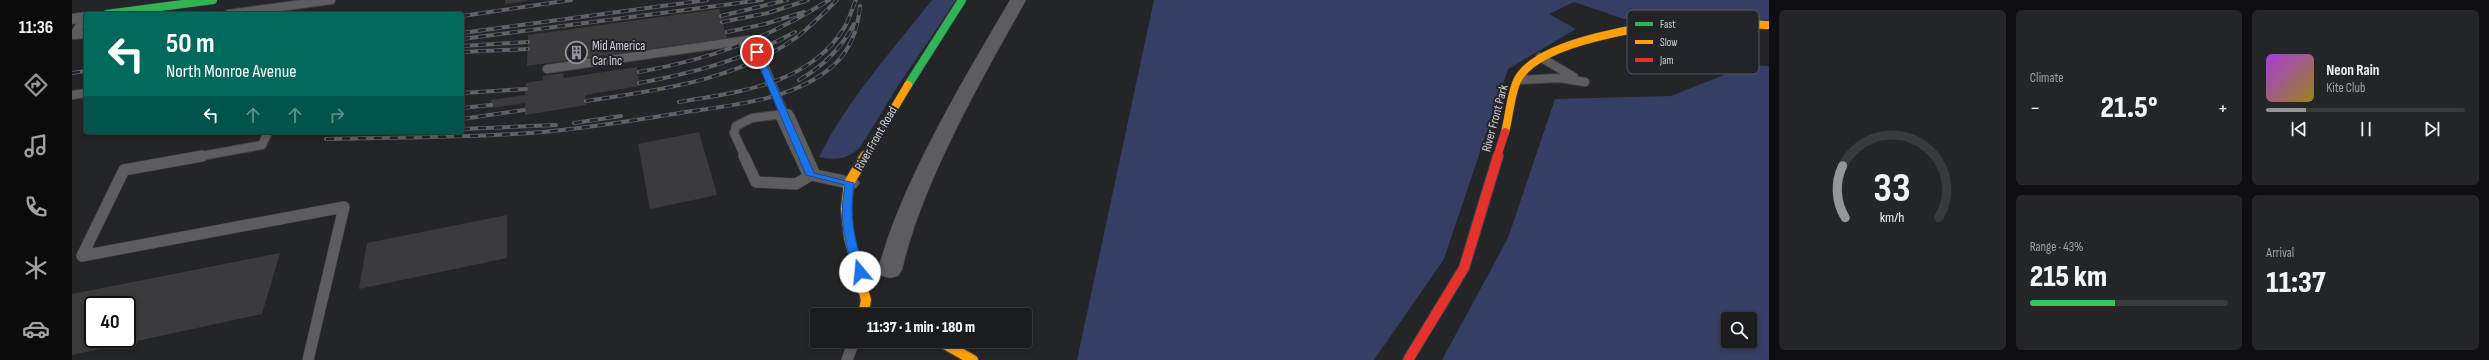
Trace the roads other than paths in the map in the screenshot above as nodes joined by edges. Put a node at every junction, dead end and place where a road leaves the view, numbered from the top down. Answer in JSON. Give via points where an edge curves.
{"nodes":[{"id":1,"x":213,"y":0,"type":"edge"},
{"id":2,"x":331,"y":0,"type":"edge"},
{"id":3,"x":962,"y":0,"type":"edge"},
{"id":4,"x":1018,"y":0,"type":"edge"},
{"id":5,"x":296,"y":2,"type":"edge"},
{"id":6,"x":122,"y":12,"type":"edge"},
{"id":7,"x":240,"y":12,"type":"edge"},
{"id":8,"x":81,"y":17,"type":"edge"},
{"id":9,"x":1759,"y":25,"type":"edge"},
{"id":10,"x":1769,"y":25,"type":"edge"},
{"id":11,"x":1627,"y":31,"type":"edge"},
{"id":12,"x":84,"y":34,"type":"edge"},
{"id":13,"x":1540,"y":57,"type":"junction"},
{"id":14,"x":547,"y":69,"type":"dead end"},
{"id":15,"x":1518,"y":80,"type":"junction"},
{"id":16,"x":84,"y":93,"type":"edge"},
{"id":17,"x":72,"y":95,"type":"edge"},
{"id":18,"x":784,"y":114,"type":"junction"},
{"id":19,"x":267,"y":134,"type":"edge"},
{"id":20,"x":811,"y":175,"type":"junction"},
{"id":21,"x":850,"y":183,"type":"junction"},
{"id":22,"x":890,"y":270,"type":"dead end"},
{"id":23,"x":864,"y":308,"type":"edge"},
{"id":24,"x":851,"y":348,"type":"edge"},
{"id":25,"x":952,"y":348,"type":"edge"},
{"id":26,"x":308,"y":360,"type":"edge"},
{"id":27,"x":846,"y":360,"type":"edge"},
{"id":28,"x":973,"y":360,"type":"edge"},
{"id":29,"x":1408,"y":360,"type":"edge"}],
"edges":[{"from":1,"to":6,"type":"street"},
{"from":2,"to":5,"type":"lane"},
{"from":3,"to":21,"type":"street","name":"River Front Road","via":[[887,117]]},
{"from":4,"to":22,"type":"street","via":[[946,131],[919,189]]},
{"from":5,"to":7,"type":"lane"},
{"from":8,"to":12,"type":"lane","via":[[74,35]]},
{"from":9,"to":10,"type":"street","name":"River Front Park"},
{"from":11,"to":13,"type":"street","name":"River Front Park","via":[[1588,38]]},
{"from":13,"to":15,"type":"street","name":"River Front Park","via":[[1529,65]]},
{"from":13,"to":15,"type":"lane","via":[[1585,82],[1549,77]]},
{"from":14,"to":18,"type":"lane","via":[[748,40],[761,58]]},
{"from":15,"to":29,"type":"street","name":"River Front Park","via":[[1514,103],[1464,268]]},
{"from":16,"to":17,"type":"lane"},
{"from":18,"to":20,"type":"street"},
{"from":18,"to":20,"type":"lane","via":[[752,118],[736,126],[734,133],[756,182],[796,184]]},
{"from":19,"to":26,"type":"lane","via":[[262,145],[124,170],[82,256],[344,207]]},
{"from":20,"to":21,"type":"street"},
{"from":21,"to":23,"type":"street","name":"River Front Road","via":[[846,209],[849,237],[865,294]]},
{"from":24,"to":27,"type":"lane"},
{"from":25,"to":28,"type":"street"}]}
